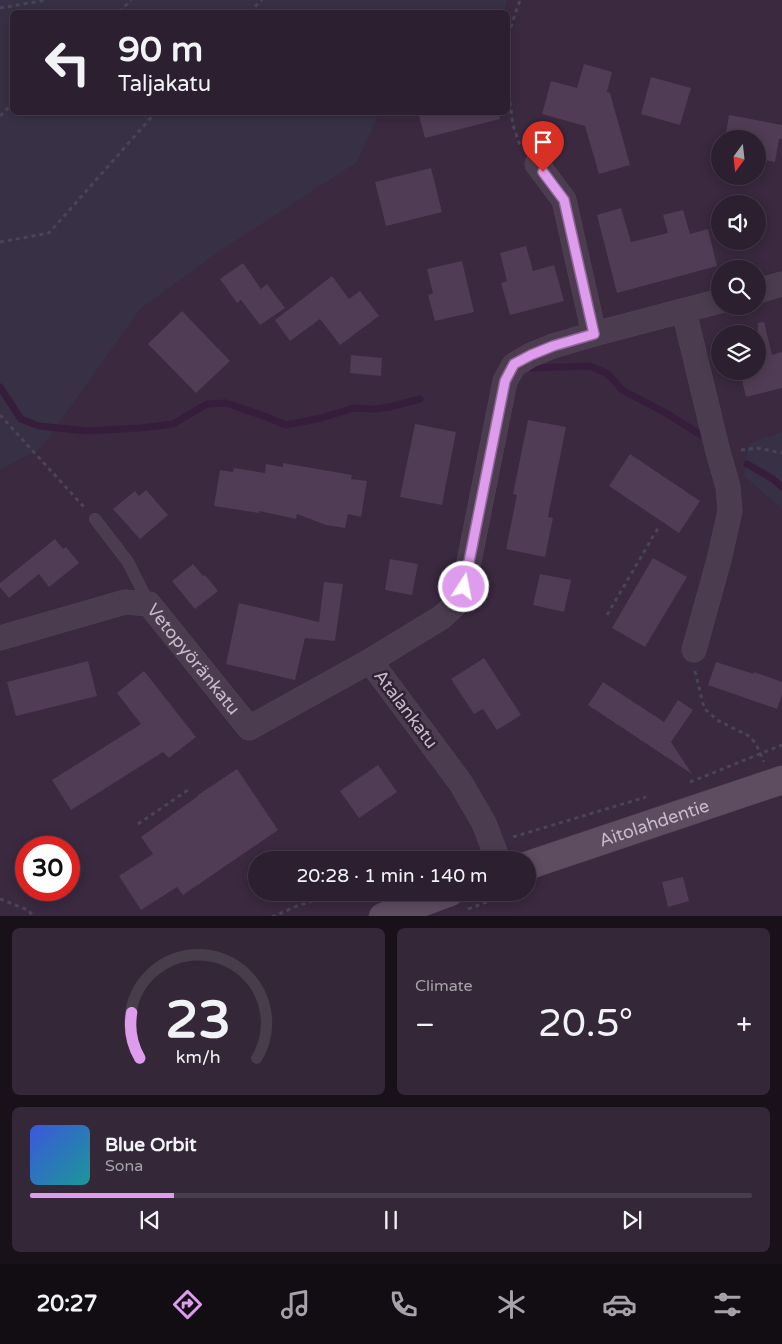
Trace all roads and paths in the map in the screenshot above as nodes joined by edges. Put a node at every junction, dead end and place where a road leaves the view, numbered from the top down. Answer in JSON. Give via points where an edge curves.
{"nodes":[{"id":1,"x":47,"y":0,"type":"edge"},
{"id":2,"x":130,"y":0,"type":"edge"},
{"id":3,"x":262,"y":0,"type":"edge"},
{"id":4,"x":520,"y":0,"type":"edge"},
{"id":5,"x":0,"y":8,"type":"edge"},
{"id":6,"x":121,"y":10,"type":"edge"},
{"id":7,"x":251,"y":10,"type":"edge"},
{"id":8,"x":510,"y":29,"type":"edge"},
{"id":9,"x":510,"y":102,"type":"edge"},
{"id":10,"x":10,"y":106,"type":"edge"},
{"id":11,"x":153,"y":115,"type":"edge"},
{"id":12,"x":0,"y":116,"type":"edge"},
{"id":13,"x":537,"y":164,"type":"joint"},
{"id":14,"x":0,"y":242,"type":"edge"},
{"id":15,"x":782,"y":284,"type":"edge"},
{"id":16,"x":766,"y":289,"type":"edge"},
{"id":17,"x":711,"y":303,"type":"edge"},
{"id":18,"x":684,"y":310,"type":"junction"},
{"id":19,"x":594,"y":334,"type":"junction"},
{"id":20,"x":0,"y":415,"type":"edge"},
{"id":21,"x":718,"y":453,"type":"junction"},
{"id":22,"x":782,"y":453,"type":"edge"},
{"id":23,"x":95,"y":519,"type":"joint"},
{"id":24,"x":658,"y":528,"type":"dead end"},
{"id":25,"x":150,"y":604,"type":"junction"},
{"id":26,"x":607,"y":615,"type":"dead end"},
{"id":27,"x":0,"y":638,"type":"edge"},
{"id":28,"x":694,"y":650,"type":"joint"},
{"id":29,"x":370,"y":661,"type":"junction"},
{"id":30,"x":782,"y":745,"type":"edge"},
{"id":31,"x":761,"y":754,"type":"junction"},
{"id":32,"x":777,"y":782,"type":"edge"},
{"id":33,"x":684,"y":785,"type":"dead end"},
{"id":34,"x":188,"y":790,"type":"dead end"},
{"id":35,"x":648,"y":797,"type":"dead end"},
{"id":36,"x":138,"y":824,"type":"dead end"},
{"id":37,"x":495,"y":851,"type":"edge"},
{"id":38,"x":498,"y":851,"type":"edge"},
{"id":39,"x":536,"y":863,"type":"edge"},
{"id":40,"x":0,"y":898,"type":"edge"},
{"id":41,"x":313,"y":901,"type":"edge"},
{"id":42,"x":458,"y":902,"type":"edge"},
{"id":43,"x":34,"y":916,"type":"edge"},
{"id":44,"x":272,"y":916,"type":"edge"},
{"id":45,"x":383,"y":916,"type":"edge"}],
"edges":[{"from":1,"to":5,"type":"path"},
{"from":2,"to":6,"type":"path"},
{"from":3,"to":7,"type":"path"},
{"from":4,"to":8,"type":"path"},
{"from":9,"to":13,"type":"path","via":[[520,147]]},
{"from":10,"to":12,"type":"path"},
{"from":11,"to":14,"type":"path","via":[[49,232]]},
{"from":13,"to":19,"type":"street","via":[[564,200]]},
{"from":15,"to":16,"type":"street"},
{"from":17,"to":18,"type":"street","name":"Atalankatu"},
{"from":18,"to":19,"type":"street","name":"Atalankatu"},
{"from":18,"to":21,"type":"street"},
{"from":19,"to":29,"type":"street","name":"Atalankatu","via":[[553,346],[514,364],[505,381],[459,602],[442,617]]},
{"from":20,"to":23,"type":"path"},
{"from":21,"to":22,"type":"path","via":[[758,448]]},
{"from":21,"to":28,"type":"street","via":[[728,487],[730,511],[720,560]]},
{"from":23,"to":25,"type":"lane","via":[[128,562]]},
{"from":24,"to":26,"type":"path"},
{"from":25,"to":27,"type":"street","name":"Vetopyöränkatu","via":[[126,602]]},
{"from":25,"to":29,"type":"street","name":"Vetopyöränkatu","via":[[249,728]]},
{"from":28,"to":31,"type":"path","via":[[695,672],[704,708],[717,720],[749,736]]},
{"from":29,"to":37,"type":"street","name":"Atalankatu","via":[[460,782],[484,823]]},
{"from":30,"to":31,"type":"path"},
{"from":31,"to":32,"type":"path"},
{"from":31,"to":33,"type":"path"},
{"from":32,"to":39,"type":"main road","name":"Aitolahdentie"},
{"from":34,"to":36,"type":"path"},
{"from":35,"to":38,"type":"path"},
{"from":40,"to":43,"type":"path"},
{"from":41,"to":44,"type":"path"},
{"from":42,"to":45,"type":"main road"}]}
